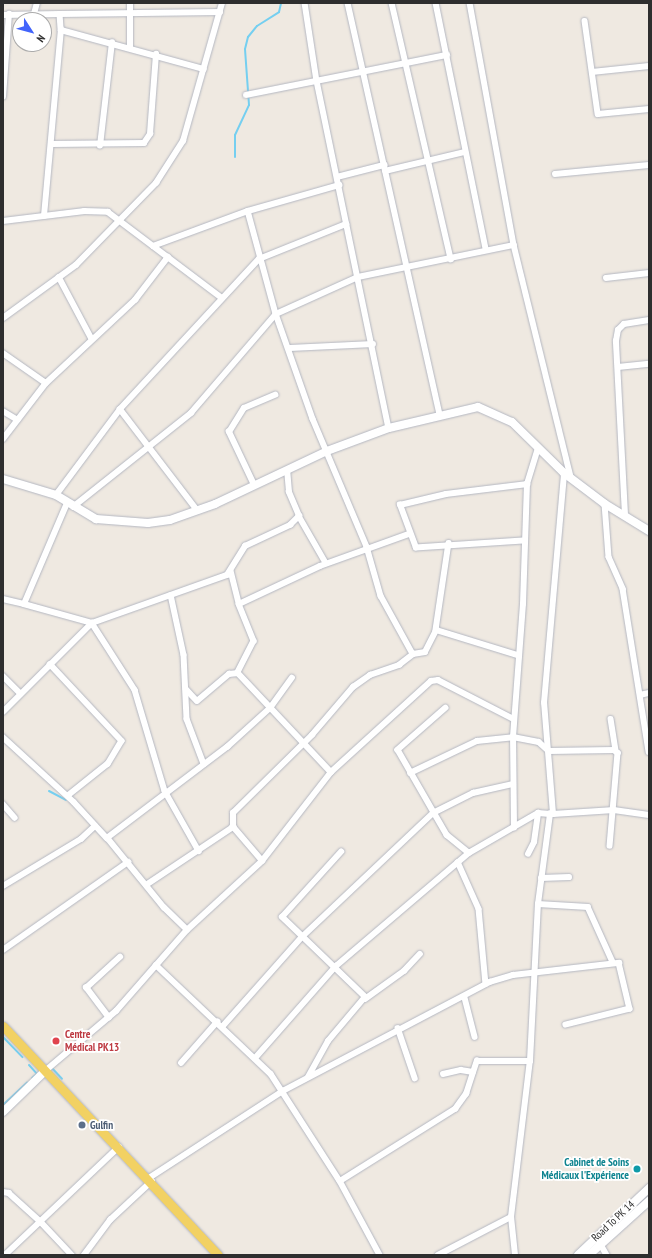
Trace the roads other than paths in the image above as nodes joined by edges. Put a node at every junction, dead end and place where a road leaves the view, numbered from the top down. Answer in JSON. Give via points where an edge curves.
{"nodes":[{"id":1,"x":130,"y":3,"type":"edge"},
{"id":2,"x":222,"y":3,"type":"edge"},
{"id":3,"x":305,"y":3,"type":"edge"},
{"id":4,"x":348,"y":3,"type":"edge"},
{"id":5,"x":392,"y":3,"type":"edge"},
{"id":6,"x":436,"y":3,"type":"edge"},
{"id":7,"x":470,"y":3,"type":"edge"},
{"id":8,"x":220,"y":12,"type":"junction"},
{"id":9,"x":130,"y":13,"type":"junction"},
{"id":10,"x":6,"y":14,"type":"edge"},
{"id":11,"x":52,"y":14,"type":"edge"},
{"id":12,"x":60,"y":14,"type":"junction"},
{"id":13,"x":585,"y":21,"type":"dead end"},
{"id":14,"x":61,"y":30,"type":"junction"},
{"id":15,"x":112,"y":43,"type":"junction"},
{"id":16,"x":130,"y":48,"type":"junction"},
{"id":17,"x":156,"y":54,"type":"junction"},
{"id":18,"x":446,"y":56,"type":"junction"},
{"id":19,"x":406,"y":64,"type":"junction"},
{"id":20,"x":649,"y":66,"type":"edge"},
{"id":21,"x":204,"y":69,"type":"junction"},
{"id":22,"x":363,"y":72,"type":"junction"},
{"id":23,"x":592,"y":72,"type":"junction"},
{"id":24,"x":317,"y":81,"type":"junction"},
{"id":25,"x":246,"y":95,"type":"dead end"},
{"id":26,"x":3,"y":97,"type":"edge"},
{"id":27,"x":649,"y":110,"type":"edge"},
{"id":28,"x":52,"y":144,"type":"junction"},
{"id":29,"x":100,"y":146,"type":"junction"},
{"id":30,"x":465,"y":152,"type":"junction"},
{"id":31,"x":428,"y":161,"type":"junction"},
{"id":32,"x":384,"y":164,"type":"junction"},
{"id":33,"x":649,"y":165,"type":"edge"},
{"id":34,"x":385,"y":171,"type":"junction"},
{"id":35,"x":555,"y":174,"type":"dead end"},
{"id":36,"x":337,"y":177,"type":"junction"},
{"id":37,"x":339,"y":185,"type":"junction"},
{"id":38,"x":248,"y":211,"type":"junction"},
{"id":39,"x":44,"y":216,"type":"junction"},
{"id":40,"x":3,"y":220,"type":"edge"},
{"id":41,"x":121,"y":221,"type":"junction"},
{"id":42,"x":346,"y":224,"type":"junction"},
{"id":43,"x":514,"y":245,"type":"junction"},
{"id":44,"x":152,"y":246,"type":"junction"},
{"id":45,"x":486,"y":249,"type":"junction"},
{"id":46,"x":168,"y":257,"type":"junction"},
{"id":47,"x":259,"y":259,"type":"junction"},
{"id":48,"x":450,"y":259,"type":"junction"},
{"id":49,"x":406,"y":269,"type":"junction"},
{"id":50,"x":649,"y":273,"type":"edge"},
{"id":51,"x":358,"y":277,"type":"junction"},
{"id":52,"x":59,"y":278,"type":"junction"},
{"id":53,"x":606,"y":278,"type":"dead end"},
{"id":54,"x":221,"y":297,"type":"junction"},
{"id":55,"x":276,"y":314,"type":"junction"},
{"id":56,"x":3,"y":318,"type":"edge"},
{"id":57,"x":649,"y":320,"type":"edge"},
{"id":58,"x":92,"y":340,"type":"junction"},
{"id":59,"x":373,"y":344,"type":"junction"},
{"id":60,"x":290,"y":348,"type":"junction"},
{"id":61,"x":3,"y":353,"type":"edge"},
{"id":62,"x":649,"y":364,"type":"edge"},
{"id":63,"x":618,"y":367,"type":"junction"},
{"id":64,"x":46,"y":384,"type":"junction"},
{"id":65,"x":275,"y":395,"type":"dead end"},
{"id":66,"x":120,"y":409,"type":"junction"},
{"id":67,"x":3,"y":411,"type":"edge"},
{"id":68,"x":440,"y":415,"type":"junction"},
{"id":69,"x":18,"y":420,"type":"junction"},
{"id":70,"x":389,"y":428,"type":"junction"},
{"id":71,"x":3,"y":439,"type":"edge"},
{"id":72,"x":149,"y":447,"type":"junction"},
{"id":73,"x":538,"y":448,"type":"junction"},
{"id":74,"x":327,"y":451,"type":"junction"},
{"id":75,"x":287,"y":471,"type":"junction"},
{"id":76,"x":568,"y":475,"type":"junction"},
{"id":77,"x":3,"y":479,"type":"edge"},
{"id":78,"x":527,"y":484,"type":"junction"},
{"id":79,"x":254,"y":485,"type":"junction"},
{"id":80,"x":56,"y":495,"type":"junction"},
{"id":81,"x":605,"y":504,"type":"junction"},
{"id":82,"x":70,"y":505,"type":"junction"},
{"id":83,"x":198,"y":511,"type":"junction"},
{"id":84,"x":625,"y":515,"type":"junction"},
{"id":85,"x":299,"y":516,"type":"junction"},
{"id":86,"x":649,"y":531,"type":"edge"},
{"id":87,"x":408,"y":534,"type":"junction"},
{"id":88,"x":523,"y":541,"type":"junction"},
{"id":89,"x":449,"y":543,"type":"junction"},
{"id":90,"x":367,"y":547,"type":"junction"},
{"id":91,"x":326,"y":563,"type":"junction"},
{"id":92,"x":231,"y":571,"type":"junction"},
{"id":93,"x":171,"y":595,"type":"junction"},
{"id":94,"x":3,"y":599,"type":"edge"},
{"id":95,"x":24,"y":604,"type":"junction"},
{"id":96,"x":239,"y":604,"type":"junction"},
{"id":97,"x":92,"y":624,"type":"junction"},
{"id":98,"x":436,"y":630,"type":"junction"},
{"id":99,"x":413,"y":654,"type":"junction"},
{"id":100,"x":518,"y":655,"type":"junction"},
{"id":101,"x":50,"y":664,"type":"junction"},
{"id":102,"x":238,"y":673,"type":"junction"},
{"id":103,"x":3,"y":676,"type":"edge"},
{"id":104,"x":292,"y":678,"type":"dead end"},
{"id":105,"x":186,"y":690,"type":"junction"},
{"id":106,"x":649,"y":693,"type":"edge"},
{"id":107,"x":21,"y":694,"type":"junction"},
{"id":108,"x":640,"y":695,"type":"junction"},
{"id":109,"x":270,"y":708,"type":"junction"},
{"id":110,"x":446,"y":708,"type":"dead end"},
{"id":111,"x":3,"y":712,"type":"edge"},
{"id":112,"x":514,"y":719,"type":"junction"},
{"id":113,"x":611,"y":719,"type":"dead end"},
{"id":114,"x":3,"y":737,"type":"edge"},
{"id":115,"x":513,"y":737,"type":"junction"},
{"id":116,"x":303,"y":743,"type":"junction"},
{"id":117,"x":549,"y":751,"type":"junction"},
{"id":118,"x":616,"y":751,"type":"junction"},
{"id":119,"x":649,"y":752,"type":"edge"},
{"id":120,"x":204,"y":764,"type":"junction"},
{"id":121,"x":331,"y":772,"type":"junction"},
{"id":122,"x":410,"y":773,"type":"junction"},
{"id":123,"x":513,"y":784,"type":"junction"},
{"id":124,"x":165,"y":791,"type":"junction"},
{"id":125,"x":68,"y":796,"type":"junction"},
{"id":126,"x":3,"y":804,"type":"edge"},
{"id":127,"x":614,"y":810,"type":"junction"},
{"id":128,"x":433,"y":813,"type":"junction"},
{"id":129,"x":538,"y":813,"type":"junction"},
{"id":130,"x":552,"y":814,"type":"junction"},
{"id":131,"x":649,"y":815,"type":"edge"},
{"id":132,"x":15,"y":818,"type":"dead end"},
{"id":133,"x":95,"y":826,"type":"junction"},
{"id":134,"x":233,"y":827,"type":"junction"},
{"id":135,"x":514,"y":828,"type":"junction"},
{"id":136,"x":107,"y":838,"type":"junction"},
{"id":137,"x":610,"y":846,"type":"dead end"},
{"id":138,"x":199,"y":851,"type":"junction"},
{"id":139,"x":341,"y":852,"type":"dead end"},
{"id":140,"x":468,"y":854,"type":"junction"},
{"id":141,"x":528,"y":854,"type":"dead end"},
{"id":142,"x":262,"y":861,"type":"junction"},
{"id":143,"x":128,"y":862,"type":"junction"},
{"id":144,"x":458,"y":862,"type":"junction"},
{"id":145,"x":569,"y":877,"type":"dead end"},
{"id":146,"x":541,"y":878,"type":"junction"},
{"id":147,"x":4,"y":883,"type":"edge"},
{"id":148,"x":146,"y":885,"type":"junction"},
{"id":149,"x":538,"y":904,"type":"junction"},
{"id":150,"x":187,"y":930,"type":"junction"},
{"id":151,"x":302,"y":937,"type":"junction"},
{"id":152,"x":3,"y":950,"type":"edge"},
{"id":153,"x":420,"y":954,"type":"dead end"},
{"id":154,"x":120,"y":957,"type":"dead end"},
{"id":155,"x":613,"y":962,"type":"junction"},
{"id":156,"x":156,"y":965,"type":"junction"},
{"id":157,"x":336,"y":966,"type":"junction"},
{"id":158,"x":536,"y":972,"type":"junction"},
{"id":159,"x":486,"y":984,"type":"junction"},
{"id":160,"x":465,"y":998,"type":"junction"},
{"id":161,"x":365,"y":999,"type":"junction"},
{"id":162,"x":109,"y":1018,"type":"junction"},
{"id":163,"x":217,"y":1022,"type":"junction"},
{"id":164,"x":566,"y":1025,"type":"dead end"},
{"id":165,"x":3,"y":1026,"type":"edge"},
{"id":166,"x":222,"y":1027,"type":"junction"},
{"id":167,"x":398,"y":1028,"type":"junction"},
{"id":168,"x":475,"y":1037,"type":"dead end"},
{"id":169,"x":256,"y":1058,"type":"junction"},
{"id":170,"x":530,"y":1061,"type":"junction"},
{"id":171,"x":181,"y":1063,"type":"dead end"},
{"id":172,"x":45,"y":1070,"type":"junction"},
{"id":173,"x":473,"y":1072,"type":"junction"},
{"id":174,"x":443,"y":1074,"type":"dead end"},
{"id":175,"x":308,"y":1077,"type":"junction"},
{"id":176,"x":415,"y":1078,"type":"dead end"},
{"id":177,"x":284,"y":1091,"type":"junction"},
{"id":178,"x":3,"y":1112,"type":"edge"},
{"id":179,"x":119,"y":1147,"type":"junction"},
{"id":180,"x":150,"y":1180,"type":"junction"},
{"id":181,"x":340,"y":1181,"type":"junction"},
{"id":182,"x":649,"y":1188,"type":"edge"},
{"id":183,"x":3,"y":1192,"type":"edge"},
{"id":184,"x":649,"y":1201,"type":"edge"},
{"id":185,"x":511,"y":1217,"type":"junction"},
{"id":186,"x":40,"y":1221,"type":"junction"},
{"id":187,"x":600,"y":1243,"type":"junction"},
{"id":188,"x":5,"y":1255,"type":"edge"},
{"id":189,"x":72,"y":1255,"type":"edge"},
{"id":190,"x":84,"y":1255,"type":"edge"},
{"id":191,"x":218,"y":1255,"type":"edge"},
{"id":192,"x":380,"y":1255,"type":"edge"},
{"id":193,"x":438,"y":1255,"type":"edge"},
{"id":194,"x":515,"y":1255,"type":"edge"},
{"id":195,"x":578,"y":1255,"type":"edge"},
{"id":196,"x":589,"y":1255,"type":"edge"},
{"id":197,"x":607,"y":1255,"type":"edge"}],
"edges":[{"from":1,"to":9,"type":"street"},
{"from":2,"to":8,"type":"street"},
{"from":3,"to":24,"type":"street"},
{"from":4,"to":22,"type":"street"},
{"from":5,"to":19,"type":"street"},
{"from":6,"to":18,"type":"street"},
{"from":7,"to":43,"type":"street"},
{"from":8,"to":9,"type":"street"},
{"from":8,"to":21,"type":"street"},
{"from":9,"to":12,"type":"street"},
{"from":9,"to":16,"type":"street"},
{"from":10,"to":26,"type":"street"},
{"from":11,"to":12,"type":"street"},
{"from":12,"to":14,"type":"street"},
{"from":13,"to":23,"type":"street"},
{"from":14,"to":15,"type":"street"},
{"from":14,"to":28,"type":"street"},
{"from":15,"to":16,"type":"street"},
{"from":15,"to":29,"type":"street"},
{"from":16,"to":17,"type":"street"},
{"from":17,"to":21,"type":"street"},
{"from":17,"to":29,"type":"street","via":[[148,139],[138,146]]},
{"from":18,"to":19,"type":"street"},
{"from":18,"to":30,"type":"street"},
{"from":19,"to":22,"type":"street"},
{"from":19,"to":31,"type":"street"},
{"from":20,"to":23,"type":"street"},
{"from":21,"to":41,"type":"street","via":[[183,141],[156,183]]},
{"from":22,"to":24,"type":"street"},
{"from":22,"to":32,"type":"street"},
{"from":23,"to":27,"type":"street","via":[[598,114]]},
{"from":24,"to":25,"type":"street"},
{"from":24,"to":36,"type":"street"},
{"from":28,"to":29,"type":"street"},
{"from":28,"to":39,"type":"street"},
{"from":30,"to":31,"type":"street"},
{"from":30,"to":45,"type":"street"},
{"from":31,"to":34,"type":"street"},
{"from":31,"to":48,"type":"street"},
{"from":32,"to":34,"type":"street"},
{"from":32,"to":36,"type":"street"},
{"from":33,"to":35,"type":"street"},
{"from":34,"to":49,"type":"street"},
{"from":36,"to":37,"type":"street"},
{"from":37,"to":38,"type":"street"},
{"from":37,"to":42,"type":"street"},
{"from":38,"to":44,"type":"street"},
{"from":38,"to":47,"type":"street"},
{"from":39,"to":40,"type":"street"},
{"from":39,"to":41,"type":"street","via":[[102,211]]},
{"from":41,"to":44,"type":"street"},
{"from":41,"to":52,"type":"street"},
{"from":42,"to":47,"type":"street"},
{"from":42,"to":51,"type":"street"},
{"from":43,"to":45,"type":"street"},
{"from":43,"to":76,"type":"street"},
{"from":44,"to":46,"type":"street"},
{"from":45,"to":48,"type":"street"},
{"from":46,"to":54,"type":"street"},
{"from":46,"to":58,"type":"street","via":[[135,300]]},
{"from":47,"to":54,"type":"street"},
{"from":47,"to":55,"type":"street"},
{"from":48,"to":49,"type":"street"},
{"from":49,"to":51,"type":"street"},
{"from":49,"to":68,"type":"street"},
{"from":50,"to":53,"type":"street"},
{"from":51,"to":55,"type":"street"},
{"from":51,"to":59,"type":"street"},
{"from":52,"to":56,"type":"street"},
{"from":52,"to":58,"type":"street"},
{"from":54,"to":66,"type":"street"},
{"from":55,"to":60,"type":"street"},
{"from":55,"to":72,"type":"street","via":[[190,413]]},
{"from":57,"to":63,"type":"street","via":[[624,324],[618,330]]},
{"from":58,"to":64,"type":"street"},
{"from":59,"to":60,"type":"street"},
{"from":59,"to":70,"type":"street"},
{"from":60,"to":74,"type":"street"},
{"from":61,"to":64,"type":"street"},
{"from":62,"to":63,"type":"street"},
{"from":63,"to":84,"type":"street"},
{"from":64,"to":69,"type":"street"},
{"from":65,"to":79,"type":"street","via":[[244,408],[229,432]]},
{"from":66,"to":72,"type":"street"},
{"from":66,"to":80,"type":"street"},
{"from":67,"to":69,"type":"street"},
{"from":68,"to":70,"type":"street"},
{"from":68,"to":73,"type":"street","via":[[470,407],[485,409],[512,422]]},
{"from":69,"to":71,"type":"street"},
{"from":70,"to":74,"type":"street"},
{"from":72,"to":82,"type":"street"},
{"from":72,"to":83,"type":"street"},
{"from":73,"to":76,"type":"street"},
{"from":73,"to":78,"type":"street"},
{"from":74,"to":75,"type":"street"},
{"from":74,"to":90,"type":"street"},
{"from":75,"to":79,"type":"street"},
{"from":75,"to":85,"type":"street","via":[[289,492]]},
{"from":76,"to":81,"type":"street"},
{"from":76,"to":117,"type":"street","via":[[544,703]]},
{"from":77,"to":80,"type":"street"},
{"from":78,"to":87,"type":"street","via":[[401,504]]},
{"from":78,"to":88,"type":"street"},
{"from":79,"to":83,"type":"street"},
{"from":80,"to":82,"type":"street"},
{"from":81,"to":84,"type":"street"},
{"from":81,"to":108,"type":"street","via":[[609,557],[623,589]]},
{"from":82,"to":83,"type":"street","via":[[96,519],[128,523],[170,520]]},
{"from":82,"to":95,"type":"street"},
{"from":84,"to":86,"type":"street"},
{"from":85,"to":91,"type":"street"},
{"from":85,"to":92,"type":"street","via":[[270,537],[245,546],[237,554]]},
{"from":87,"to":89,"type":"street","via":[[416,548]]},
{"from":87,"to":90,"type":"street"},
{"from":88,"to":89,"type":"street"},
{"from":88,"to":100,"type":"street","via":[[523,604]]},
{"from":89,"to":98,"type":"street"},
{"from":90,"to":91,"type":"street"},
{"from":90,"to":99,"type":"street","via":[[381,596]]},
{"from":91,"to":96,"type":"street"},
{"from":92,"to":93,"type":"street"},
{"from":92,"to":96,"type":"street"},
{"from":93,"to":97,"type":"street"},
{"from":93,"to":105,"type":"street","via":[[184,655]]},
{"from":94,"to":95,"type":"street"},
{"from":95,"to":97,"type":"street"},
{"from":96,"to":102,"type":"street","via":[[254,641]]},
{"from":97,"to":101,"type":"street"},
{"from":97,"to":124,"type":"street","via":[[135,690]]},
{"from":98,"to":99,"type":"street","via":[[425,652]]},
{"from":98,"to":100,"type":"street"},
{"from":99,"to":116,"type":"street","via":[[399,665],[370,675],[353,687]]},
{"from":100,"to":112,"type":"street"},
{"from":101,"to":107,"type":"street"},
{"from":101,"to":125,"type":"street","via":[[122,742],[108,764]]},
{"from":102,"to":105,"type":"street","via":[[229,674],[197,701]]},
{"from":102,"to":109,"type":"street"},
{"from":103,"to":107,"type":"street"},
{"from":104,"to":109,"type":"street"},
{"from":105,"to":120,"type":"street","via":[[187,719]]},
{"from":106,"to":108,"type":"street"},
{"from":107,"to":111,"type":"street"},
{"from":108,"to":119,"type":"street"},
{"from":109,"to":116,"type":"street"},
{"from":109,"to":120,"type":"street"},
{"from":110,"to":122,"type":"street","via":[[400,746]]},
{"from":112,"to":115,"type":"street"},
{"from":112,"to":121,"type":"street","via":[[434,679]]},
{"from":113,"to":118,"type":"street"},
{"from":114,"to":125,"type":"street"},
{"from":115,"to":117,"type":"street","via":[[538,742]]},
{"from":115,"to":122,"type":"street","via":[[470,744]]},
{"from":115,"to":123,"type":"street"},
{"from":116,"to":121,"type":"street"},
{"from":116,"to":134,"type":"street","via":[[233,813]]},
{"from":117,"to":118,"type":"street"},
{"from":117,"to":130,"type":"street"},
{"from":118,"to":127,"type":"street"},
{"from":120,"to":124,"type":"street"},
{"from":121,"to":142,"type":"street"},
{"from":122,"to":128,"type":"street"},
{"from":123,"to":128,"type":"street","via":[[473,793]]},
{"from":123,"to":135,"type":"street"},
{"from":124,"to":136,"type":"street"},
{"from":124,"to":138,"type":"street"},
{"from":125,"to":133,"type":"street"},
{"from":126,"to":132,"type":"street"},
{"from":127,"to":130,"type":"street"},
{"from":127,"to":131,"type":"street"},
{"from":127,"to":137,"type":"street"},
{"from":128,"to":140,"type":"street","via":[[447,835]]},
{"from":128,"to":151,"type":"street"},
{"from":129,"to":130,"type":"street"},
{"from":129,"to":135,"type":"street"},
{"from":129,"to":141,"type":"street","via":[[534,842]]},
{"from":130,"to":146,"type":"street"},
{"from":133,"to":136,"type":"street"},
{"from":133,"to":147,"type":"street","via":[[74,843]]},
{"from":134,"to":138,"type":"street"},
{"from":134,"to":142,"type":"street"},
{"from":135,"to":140,"type":"street"},
{"from":136,"to":143,"type":"street"},
{"from":138,"to":148,"type":"street"},
{"from":139,"to":151,"type":"street","via":[[282,915]]},
{"from":140,"to":144,"type":"street"},
{"from":142,"to":150,"type":"street"},
{"from":143,"to":148,"type":"street"},
{"from":143,"to":152,"type":"street"},
{"from":144,"to":157,"type":"street"},
{"from":144,"to":159,"type":"street","via":[[479,909]]},
{"from":145,"to":146,"type":"street"},
{"from":146,"to":149,"type":"street"},
{"from":148,"to":150,"type":"street"},
{"from":149,"to":155,"type":"street","via":[[588,907]]},
{"from":149,"to":158,"type":"street"},
{"from":150,"to":156,"type":"street"},
{"from":151,"to":157,"type":"street"},
{"from":151,"to":166,"type":"street"},
{"from":153,"to":161,"type":"street","via":[[404,971]]},
{"from":154,"to":162,"type":"street","via":[[86,988]]},
{"from":155,"to":158,"type":"street"},
{"from":155,"to":164,"type":"street","via":[[621,966],[630,1009]]},
{"from":156,"to":162,"type":"street"},
{"from":156,"to":163,"type":"street"},
{"from":157,"to":161,"type":"street"},
{"from":157,"to":169,"type":"street"},
{"from":158,"to":159,"type":"street"},
{"from":158,"to":170,"type":"street"},
{"from":159,"to":160,"type":"street"},
{"from":160,"to":167,"type":"street"},
{"from":160,"to":168,"type":"street"},
{"from":161,"to":175,"type":"street","via":[[328,1041]]},
{"from":162,"to":172,"type":"street"},
{"from":163,"to":166,"type":"street"},
{"from":163,"to":171,"type":"street"},
{"from":165,"to":172,"type":"main road"},
{"from":166,"to":169,"type":"street"},
{"from":167,"to":175,"type":"street"},
{"from":167,"to":176,"type":"street"},
{"from":169,"to":177,"type":"street"},
{"from":170,"to":173,"type":"street","via":[[478,1061]]},
{"from":170,"to":185,"type":"street"},
{"from":172,"to":178,"type":"street"},
{"from":172,"to":179,"type":"main road"},
{"from":173,"to":174,"type":"street","via":[[461,1070]]},
{"from":173,"to":181,"type":"street","via":[[466,1094],[455,1109]]},
{"from":175,"to":177,"type":"street"},
{"from":177,"to":180,"type":"street"},
{"from":177,"to":181,"type":"street"},
{"from":179,"to":180,"type":"main road"},
{"from":179,"to":186,"type":"street"},
{"from":180,"to":190,"type":"street","via":[[110,1220]]},
{"from":180,"to":191,"type":"main road"},
{"from":181,"to":192,"type":"street"},
{"from":182,"to":195,"type":"street","name":"Road To PK 14"},
{"from":183,"to":186,"type":"street","via":[[9,1193]]},
{"from":184,"to":187,"type":"street","name":"Road To PK 14"},
{"from":185,"to":193,"type":"street"},
{"from":185,"to":194,"type":"street"},
{"from":186,"to":188,"type":"street"},
{"from":186,"to":189,"type":"street"},
{"from":187,"to":196,"type":"street","name":"Road To PK 14"},
{"from":187,"to":197,"type":"street"}]}
